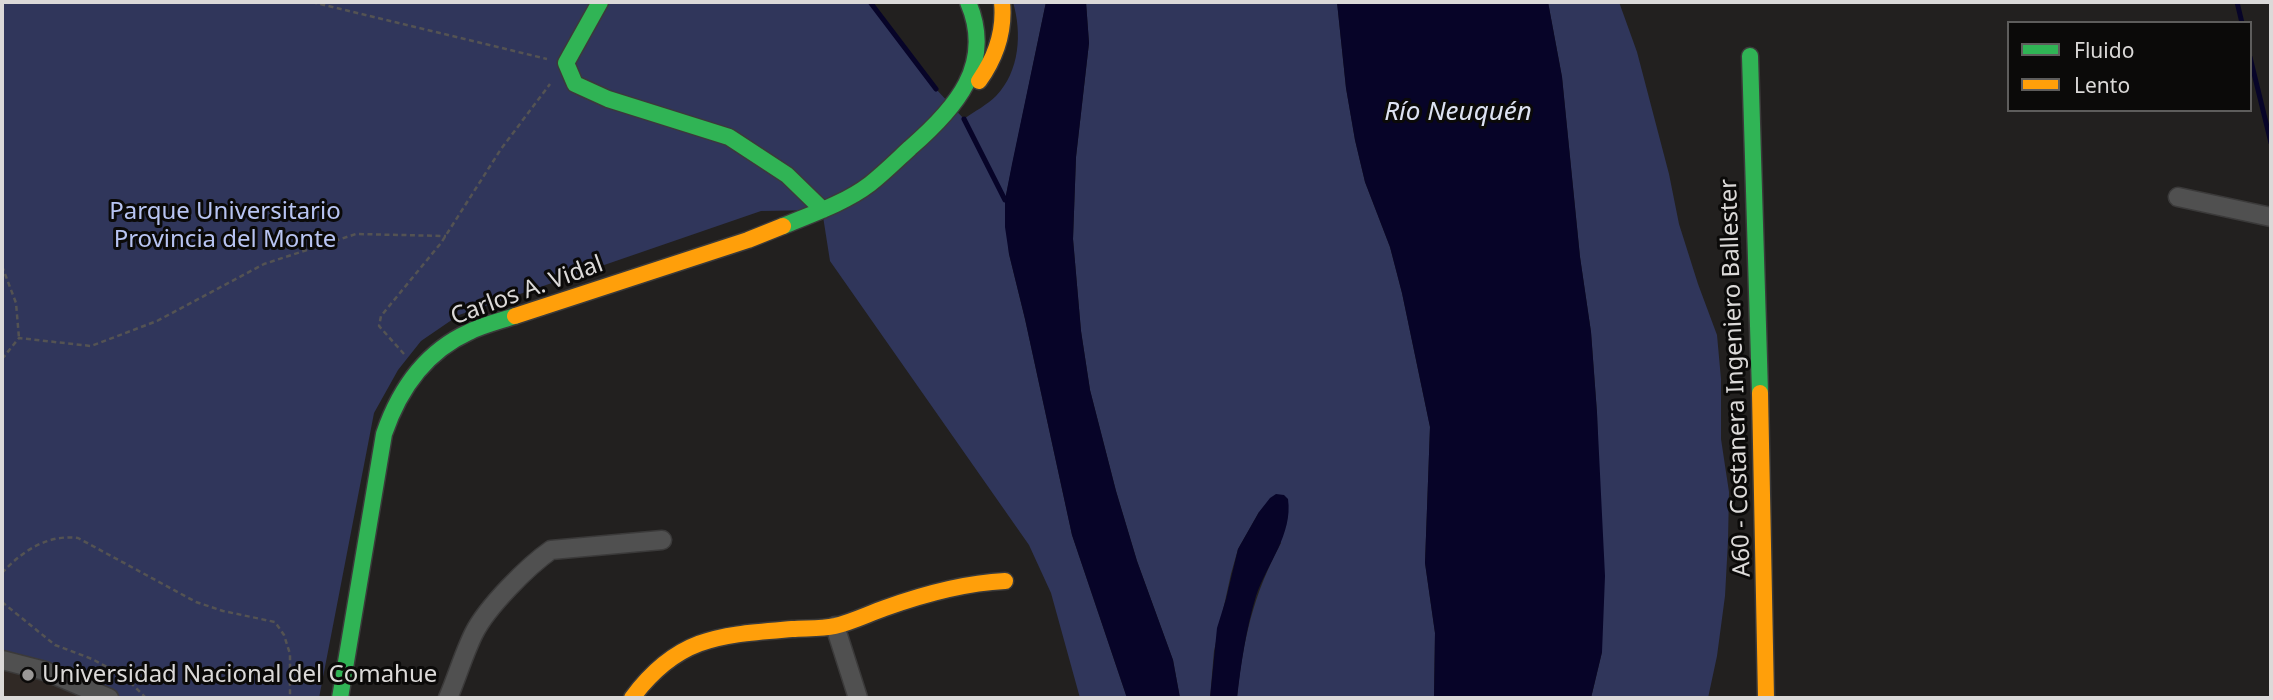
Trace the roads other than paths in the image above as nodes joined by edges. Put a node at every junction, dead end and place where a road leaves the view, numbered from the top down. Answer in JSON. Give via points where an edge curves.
{"nodes":[{"id":1,"x":600,"y":2,"type":"edge"},
{"id":2,"x":968,"y":2,"type":"edge"},
{"id":3,"x":1002,"y":2,"type":"edge"},
{"id":4,"x":1750,"y":56,"type":"dead end"},
{"id":5,"x":953,"y":107,"type":"junction"},
{"id":6,"x":2178,"y":197,"type":"dead end"},
{"id":7,"x":823,"y":210,"type":"junction"},
{"id":8,"x":2271,"y":217,"type":"edge"},
{"id":9,"x":662,"y":540,"type":"dead end"},
{"id":10,"x":1005,"y":581,"type":"dead end"},
{"id":11,"x":835,"y":626,"type":"junction"},
{"id":12,"x":2,"y":660,"type":"edge"},
{"id":13,"x":109,"y":698,"type":"edge"},
{"id":14,"x":340,"y":698,"type":"edge"},
{"id":15,"x":448,"y":698,"type":"edge"},
{"id":16,"x":632,"y":698,"type":"edge"},
{"id":17,"x":858,"y":698,"type":"edge"},
{"id":18,"x":1766,"y":698,"type":"edge"}],
"edges":[{"from":1,"to":7,"type":"street","via":[[566,63],[575,84],[729,137],[787,175]]},
{"from":2,"to":5,"type":"street","via":[[977,26],[977,55]]},
{"from":3,"to":5,"type":"street","via":[[1003,21],[994,55],[976,84]]},
{"from":4,"to":18,"type":"street","name":"A60 - Costanera Ingeniero Ballester"},
{"from":5,"to":7,"type":"street","name":"Carlos A. Vidal","via":[[877,180]]},
{"from":6,"to":8,"type":"street"},
{"from":7,"to":14,"type":"street","name":"Carlos A. Vidal","via":[[748,240],[479,328],[452,341],[418,369],[395,403],[384,435]]},
{"from":9,"to":15,"type":"street","via":[[551,550],[538,559],[486,613]]},
{"from":10,"to":11,"type":"street","via":[[946,587]]},
{"from":11,"to":16,"type":"street","via":[[723,636],[700,643],[661,665]]},
{"from":11,"to":17,"type":"street"},
{"from":12,"to":13,"type":"street","via":[[45,671]]}]}
